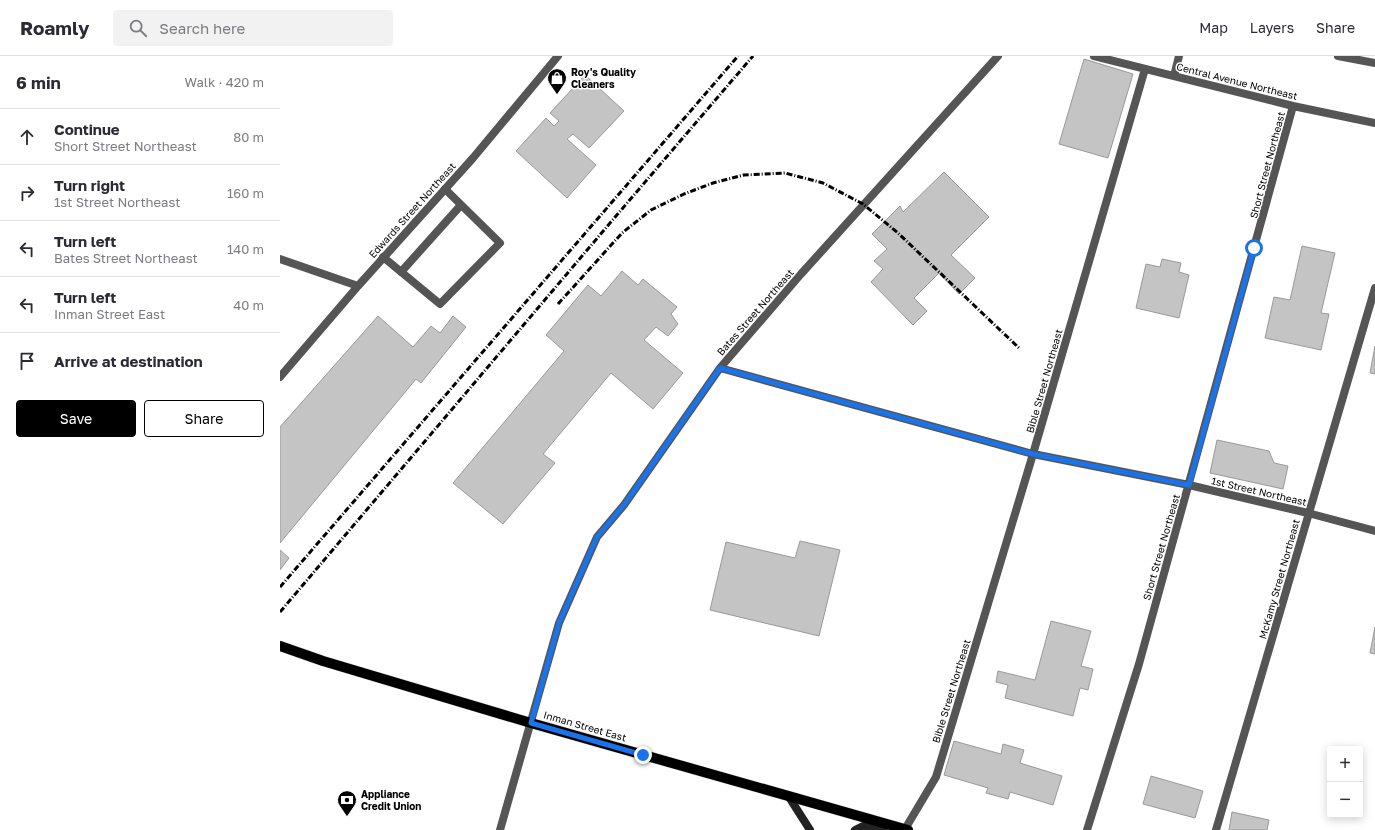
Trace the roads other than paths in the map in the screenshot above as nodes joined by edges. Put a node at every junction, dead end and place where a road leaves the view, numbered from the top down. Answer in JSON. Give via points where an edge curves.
{"nodes":[{"id":1,"x":558,"y":56,"type":"edge"},
{"id":2,"x":998,"y":56,"type":"edge"},
{"id":3,"x":1094,"y":56,"type":"edge"},
{"id":4,"x":1179,"y":56,"type":"edge"},
{"id":5,"x":1338,"y":56,"type":"edge"},
{"id":6,"x":1375,"y":63,"type":"edge"},
{"id":7,"x":1145,"y":69,"type":"junction"},
{"id":8,"x":1174,"y":76,"type":"junction"},
{"id":9,"x":1293,"y":106,"type":"junction"},
{"id":10,"x":1375,"y":123,"type":"edge"},
{"id":11,"x":445,"y":189,"type":"junction"},
{"id":12,"x":461,"y":205,"type":"junction"},
{"id":13,"x":383,"y":257,"type":"junction"},
{"id":14,"x":280,"y":259,"type":"edge"},
{"id":15,"x":401,"y":272,"type":"junction"},
{"id":16,"x":358,"y":286,"type":"junction"},
{"id":17,"x":1375,"y":288,"type":"edge"},
{"id":18,"x":720,"y":368,"type":"junction"},
{"id":19,"x":280,"y":377,"type":"edge"},
{"id":20,"x":1033,"y":454,"type":"junction"},
{"id":21,"x":1189,"y":485,"type":"junction"},
{"id":22,"x":1308,"y":513,"type":"junction"},
{"id":23,"x":1375,"y":531,"type":"edge"},
{"id":24,"x":280,"y":646,"type":"edge"},
{"id":25,"x":531,"y":723,"type":"junction"},
{"id":26,"x":789,"y":797,"type":"junction"},
{"id":27,"x":892,"y":826,"type":"junction"},
{"id":28,"x":500,"y":830,"type":"edge"},
{"id":29,"x":810,"y":830,"type":"edge"},
{"id":30,"x":855,"y":830,"type":"edge"},
{"id":31,"x":906,"y":830,"type":"edge"},
{"id":32,"x":1088,"y":830,"type":"edge"},
{"id":33,"x":1216,"y":830,"type":"edge"}],
"edges":[{"from":1,"to":11,"type":"street","name":"Edwards Street Northeast"},
{"from":2,"to":18,"type":"street","name":"Bates Street Northeast","via":[[801,274]]},
{"from":3,"to":7,"type":"street","name":"Central Avenue Northeast"},
{"from":4,"to":8,"type":"street"},
{"from":5,"to":6,"type":"street"},
{"from":7,"to":8,"type":"street","name":"Central Avenue Northeast"},
{"from":7,"to":20,"type":"street","name":"Bible Street Northeast"},
{"from":8,"to":9,"type":"street","name":"Central Avenue Northeast"},
{"from":9,"to":10,"type":"street","name":"Central Avenue Northeast"},
{"from":9,"to":21,"type":"street","name":"Short Street Northeast"},
{"from":11,"to":12,"type":"street"},
{"from":11,"to":13,"type":"street","name":"Edwards Street Northeast"},
{"from":12,"to":15,"type":"street"},
{"from":12,"to":15,"type":"street","via":[[500,243],[440,304]]},
{"from":13,"to":15,"type":"street"},
{"from":13,"to":16,"type":"street","name":"Edwards Street Northeast"},
{"from":14,"to":16,"type":"street"},
{"from":16,"to":19,"type":"street","name":"Edwards Street Northeast"},
{"from":17,"to":22,"type":"street","name":"McKamy Street Northeast"},
{"from":18,"to":20,"type":"street","name":"1st Street Northeast"},
{"from":18,"to":25,"type":"street","name":"Bates Street Northeast","via":[[624,505],[597,537],[559,623]]},
{"from":20,"to":21,"type":"street","name":"1st Street Northeast"},
{"from":20,"to":31,"type":"street","name":"Bible Street Northeast","via":[[936,777]]},
{"from":21,"to":22,"type":"street","name":"1st Street Northeast"},
{"from":21,"to":32,"type":"street","name":"Short Street Northeast","via":[[1139,664]]},
{"from":22,"to":23,"type":"street","name":"1st Street Northeast"},
{"from":22,"to":33,"type":"street","name":"McKamy Street Northeast"},
{"from":24,"to":25,"type":"main road","name":"Inman Street East","via":[[323,662]]},
{"from":25,"to":26,"type":"main road","name":"Inman Street East"},
{"from":25,"to":28,"type":"street","name":"Bates Street Northeast"},
{"from":26,"to":27,"type":"main road","name":"Inman Street East"},
{"from":26,"to":29,"type":"main road"},
{"from":27,"to":30,"type":"main road","via":[[863,826]]},
{"from":27,"to":31,"type":"main road","name":"Inman Street East"}]}
